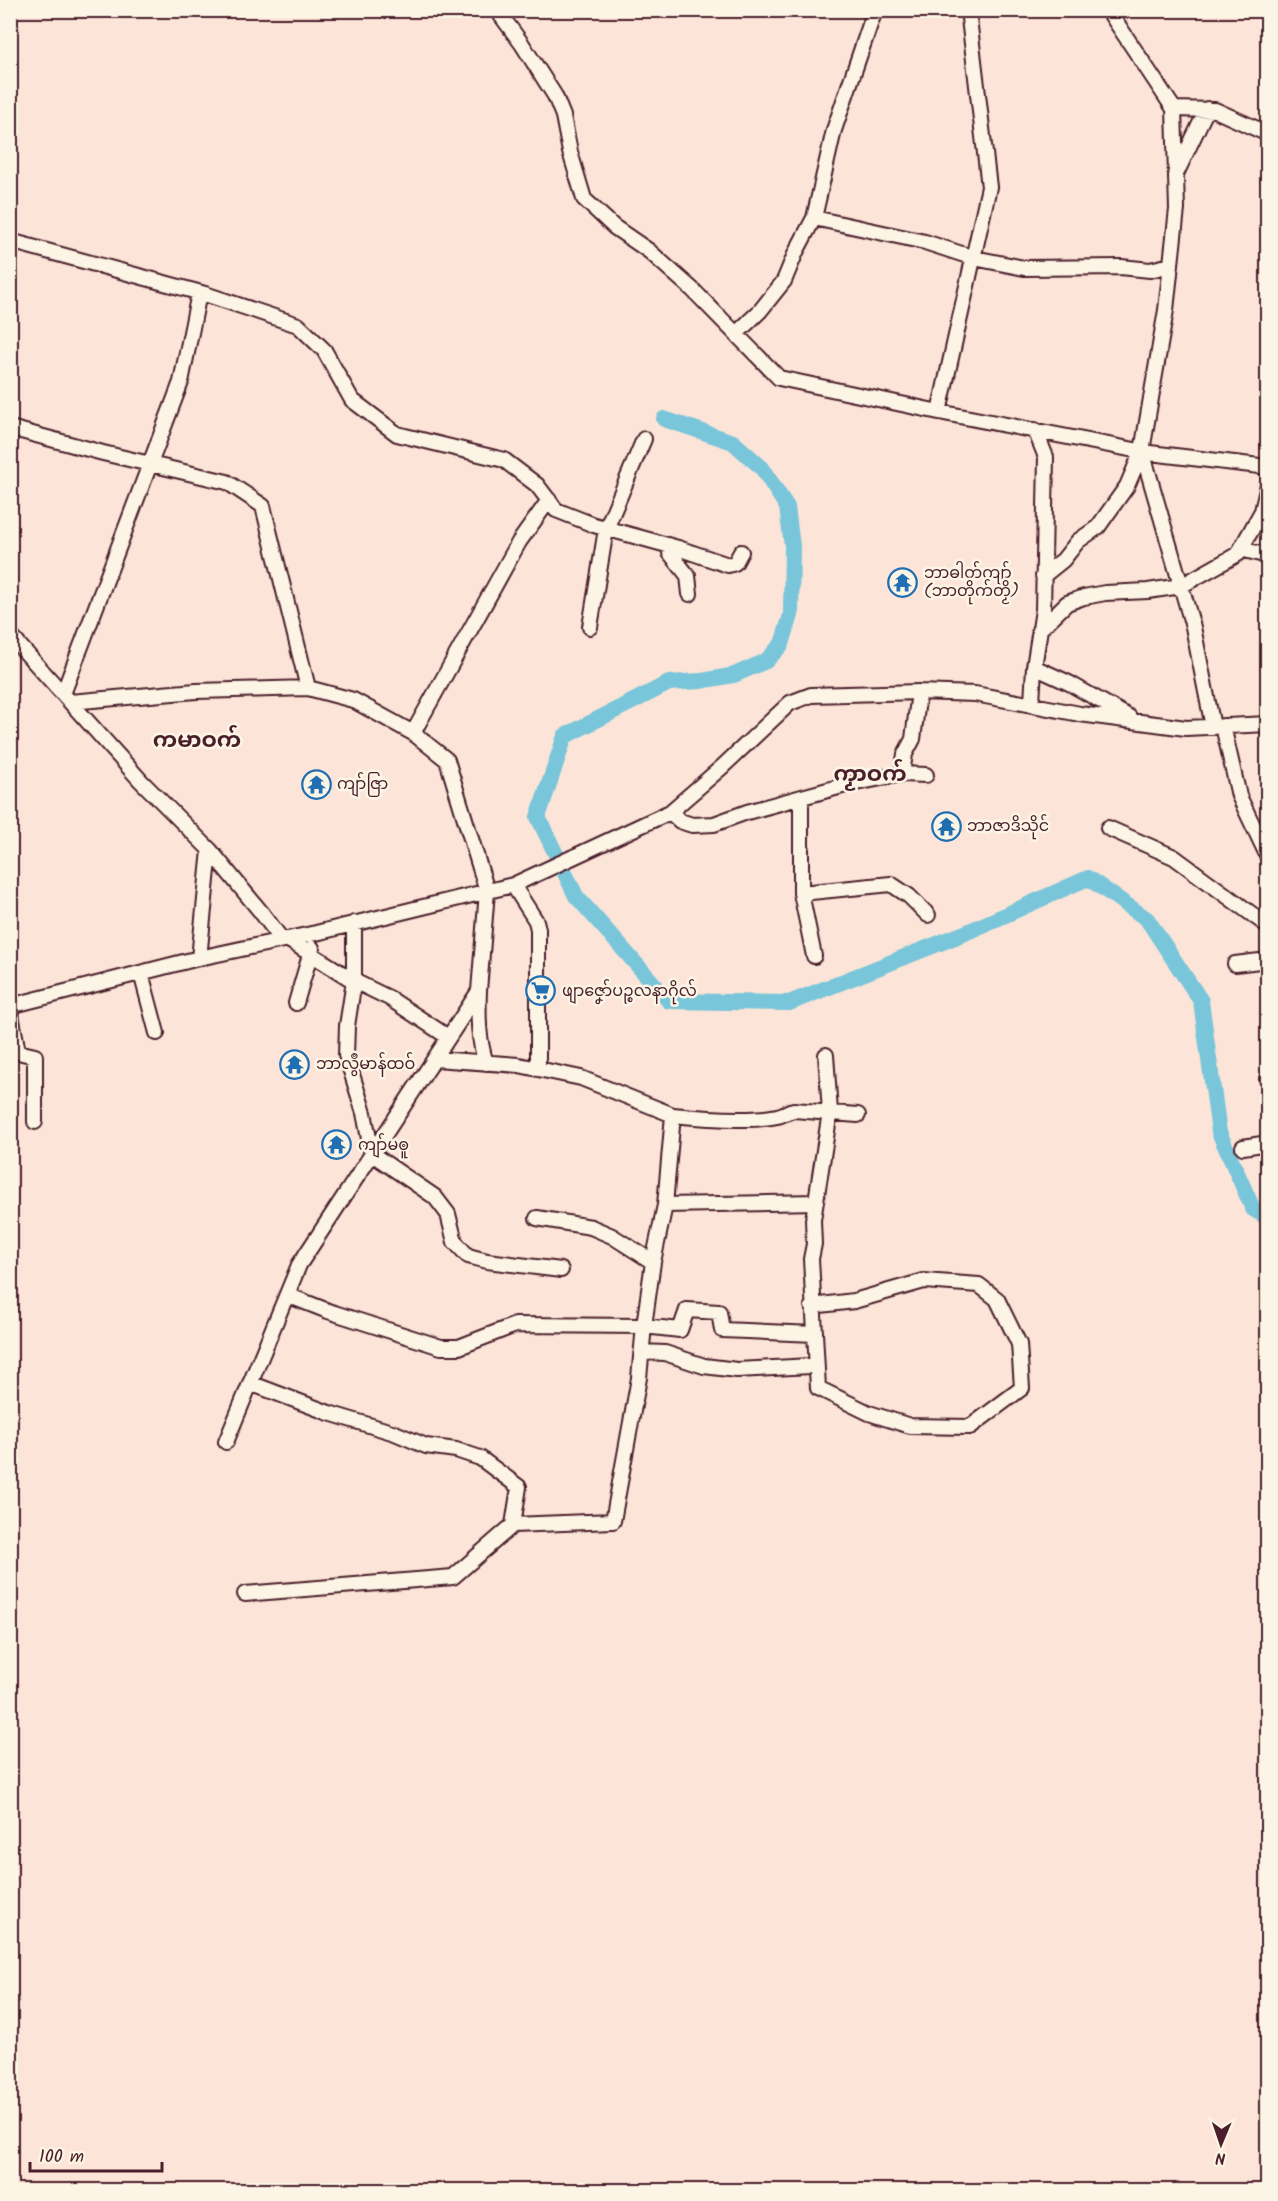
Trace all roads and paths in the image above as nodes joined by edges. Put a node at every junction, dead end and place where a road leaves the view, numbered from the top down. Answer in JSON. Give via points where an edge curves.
{"nodes":[{"id":1,"x":497,"y":10,"type":"edge"},
{"id":2,"x":875,"y":10,"type":"edge"},
{"id":3,"x":968,"y":10,"type":"edge"},
{"id":4,"x":1108,"y":10,"type":"edge"},
{"id":5,"x":1174,"y":109,"type":"junction"},
{"id":6,"x":1207,"y":110,"type":"junction"},
{"id":7,"x":1268,"y":134,"type":"edge"},
{"id":8,"x":1176,"y":174,"type":"junction"},
{"id":9,"x":814,"y":218,"type":"junction"},
{"id":10,"x":10,"y":241,"type":"edge"},
{"id":11,"x":974,"y":258,"type":"junction"},
{"id":12,"x":1171,"y":265,"type":"junction"},
{"id":13,"x":199,"y":293,"type":"junction"},
{"id":14,"x":736,"y":334,"type":"junction"},
{"id":15,"x":939,"y":412,"type":"junction"},
{"id":16,"x":10,"y":428,"type":"edge"},
{"id":17,"x":1035,"y":430,"type":"junction"},
{"id":18,"x":644,"y":439,"type":"dead end"},
{"id":19,"x":1142,"y":451,"type":"junction"},
{"id":20,"x":150,"y":464,"type":"junction"},
{"id":21,"x":1268,"y":467,"type":"edge"},
{"id":22,"x":1268,"y":484,"type":"edge"},
{"id":23,"x":549,"y":500,"type":"junction"},
{"id":24,"x":606,"y":529,"type":"junction"},
{"id":25,"x":671,"y":546,"type":"junction"},
{"id":26,"x":1241,"y":549,"type":"junction"},
{"id":27,"x":741,"y":552,"type":"dead end"},
{"id":28,"x":1268,"y":556,"type":"edge"},
{"id":29,"x":1043,"y":576,"type":"junction"},
{"id":30,"x":1181,"y":586,"type":"junction"},
{"id":31,"x":690,"y":594,"type":"dead end"},
{"id":32,"x":590,"y":627,"type":"dead end"},
{"id":33,"x":1039,"y":630,"type":"junction"},
{"id":34,"x":10,"y":635,"type":"edge"},
{"id":35,"x":1034,"y":667,"type":"junction"},
{"id":36,"x":308,"y":688,"type":"junction"},
{"id":37,"x":919,"y":692,"type":"junction"},
{"id":38,"x":66,"y":698,"type":"junction"},
{"id":39,"x":1032,"y":703,"type":"junction"},
{"id":40,"x":1136,"y":721,"type":"junction"},
{"id":41,"x":1268,"y":724,"type":"edge"},
{"id":42,"x":1218,"y":727,"type":"junction"},
{"id":43,"x":413,"y":733,"type":"junction"},
{"id":44,"x":902,"y":774,"type":"junction"},
{"id":45,"x":926,"y":775,"type":"dead end"},
{"id":46,"x":801,"y":797,"type":"junction"},
{"id":47,"x":670,"y":812,"type":"junction"},
{"id":48,"x":1108,"y":828,"type":"dead end"},
{"id":49,"x":210,"y":850,"type":"junction"},
{"id":50,"x":1268,"y":857,"type":"edge"},
{"id":51,"x":513,"y":885,"type":"junction"},
{"id":52,"x":487,"y":891,"type":"junction"},
{"id":53,"x":801,"y":893,"type":"junction"},
{"id":54,"x":928,"y":915,"type":"dead end"},
{"id":55,"x":354,"y":923,"type":"junction"},
{"id":56,"x":1268,"y":926,"type":"edge"},
{"id":57,"x":316,"y":933,"type":"junction"},
{"id":58,"x":285,"y":940,"type":"junction"},
{"id":59,"x":310,"y":955,"type":"junction"},
{"id":60,"x":814,"y":956,"type":"dead end"},
{"id":61,"x":199,"y":958,"type":"junction"},
{"id":62,"x":1268,"y":960,"type":"edge"},
{"id":63,"x":1235,"y":964,"type":"dead end"},
{"id":64,"x":141,"y":973,"type":"junction"},
{"id":65,"x":354,"y":981,"type":"junction"},
{"id":66,"x":478,"y":991,"type":"junction"},
{"id":67,"x":296,"y":1003,"type":"dead end"},
{"id":68,"x":10,"y":1008,"type":"edge"},
{"id":69,"x":157,"y":1033,"type":"dead end"},
{"id":70,"x":448,"y":1037,"type":"junction"},
{"id":71,"x":826,"y":1055,"type":"dead end"},
{"id":72,"x":435,"y":1059,"type":"junction"},
{"id":73,"x":486,"y":1063,"type":"junction"},
{"id":74,"x":538,"y":1069,"type":"junction"},
{"id":75,"x":830,"y":1112,"type":"junction"},
{"id":76,"x":673,"y":1115,"type":"junction"},
{"id":77,"x":858,"y":1115,"type":"dead end"},
{"id":78,"x":35,"y":1122,"type":"dead end"},
{"id":79,"x":1268,"y":1143,"type":"edge"},
{"id":80,"x":1243,"y":1147,"type":"dead end"},
{"id":81,"x":372,"y":1154,"type":"junction"},
{"id":82,"x":816,"y":1202,"type":"junction"},
{"id":83,"x":665,"y":1205,"type":"junction"},
{"id":84,"x":537,"y":1218,"type":"dead end"},
{"id":85,"x":653,"y":1262,"type":"junction"},
{"id":86,"x":561,"y":1270,"type":"dead end"},
{"id":87,"x":287,"y":1294,"type":"junction"},
{"id":88,"x":813,"y":1306,"type":"junction"},
{"id":89,"x":644,"y":1326,"type":"junction"},
{"id":90,"x":815,"y":1334,"type":"junction"},
{"id":91,"x":642,"y":1352,"type":"junction"},
{"id":92,"x":811,"y":1366,"type":"dead end"},
{"id":93,"x":250,"y":1383,"type":"junction"},
{"id":94,"x":226,"y":1442,"type":"dead end"},
{"id":95,"x":513,"y":1525,"type":"junction"},
{"id":96,"x":246,"y":1594,"type":"dead end"}],
"edges":[{"from":1,"to":14,"type":"street","via":[[555,96],[584,199],[614,227],[649,250]]},
{"from":2,"to":9,"type":"street","via":[[834,130]]},
{"from":3,"to":11,"type":"street","via":[[989,187]]},
{"from":4,"to":5,"type":"street"},
{"from":5,"to":6,"type":"street"},
{"from":5,"to":8,"type":"street"},
{"from":6,"to":7,"type":"street"},
{"from":6,"to":8,"type":"street"},
{"from":8,"to":12,"type":"street"},
{"from":9,"to":11,"type":"street","via":[[925,242]]},
{"from":9,"to":14,"type":"street","via":[[784,281]]},
{"from":10,"to":13,"type":"street"},
{"from":11,"to":12,"type":"street","via":[[1024,268],[1150,270]]},
{"from":11,"to":15,"type":"street"},
{"from":12,"to":19,"type":"street"},
{"from":13,"to":20,"type":"street","via":[[181,382]]},
{"from":13,"to":23,"type":"street","via":[[298,325],[324,350],[352,400],[397,434],[504,460],[537,485]]},
{"from":14,"to":15,"type":"street","via":[[779,378]]},
{"from":15,"to":17,"type":"street"},
{"from":16,"to":20,"type":"street"},
{"from":17,"to":19,"type":"street"},
{"from":17,"to":29,"type":"street","via":[[1046,457]]},
{"from":18,"to":24,"type":"street"},
{"from":19,"to":21,"type":"street"},
{"from":19,"to":29,"type":"street","via":[[1127,486],[1098,527]]},
{"from":19,"to":30,"type":"street"},
{"from":20,"to":36,"type":"street","via":[[227,482],[263,506]]},
{"from":20,"to":38,"type":"street"},
{"from":22,"to":26,"type":"street","via":[[1262,511]]},
{"from":23,"to":24,"type":"street","via":[[556,510]]},
{"from":23,"to":43,"type":"street","via":[[519,542]]},
{"from":24,"to":25,"type":"street"},
{"from":24,"to":32,"type":"street"},
{"from":25,"to":27,"type":"street","via":[[728,565],[735,563]]},
{"from":25,"to":31,"type":"street","via":[[670,553],[688,576]]},
{"from":26,"to":28,"type":"street"},
{"from":26,"to":30,"type":"street"},
{"from":29,"to":33,"type":"street"},
{"from":30,"to":33,"type":"street","via":[[1084,597],[1067,603]]},
{"from":30,"to":42,"type":"street"},
{"from":33,"to":35,"type":"street"},
{"from":34,"to":38,"type":"street"},
{"from":35,"to":39,"type":"street"},
{"from":35,"to":40,"type":"street"},
{"from":36,"to":38,"type":"street"},
{"from":36,"to":43,"type":"street","via":[[353,700]]},
{"from":37,"to":39,"type":"street","via":[[975,694]]},
{"from":37,"to":44,"type":"street","via":[[913,739],[905,754]]},
{"from":37,"to":47,"type":"street","via":[[811,695],[790,703]]},
{"from":38,"to":49,"type":"street"},
{"from":39,"to":40,"type":"street"},
{"from":40,"to":42,"type":"street","via":[[1186,728]]},
{"from":41,"to":42,"type":"street"},
{"from":42,"to":50,"type":"street","via":[[1239,796]]},
{"from":43,"to":52,"type":"street","via":[[447,760]]},
{"from":44,"to":45,"type":"street"},
{"from":44,"to":46,"type":"street"},
{"from":46,"to":47,"type":"street","via":[[714,824],[692,825]]},
{"from":46,"to":53,"type":"street"},
{"from":47,"to":51,"type":"street"},
{"from":48,"to":56,"type":"street","via":[[1174,858]]},
{"from":49,"to":58,"type":"street"},
{"from":49,"to":61,"type":"street"},
{"from":51,"to":52,"type":"street"},
{"from":51,"to":74,"type":"street","via":[[538,929]]},
{"from":52,"to":55,"type":"street"},
{"from":52,"to":66,"type":"street"},
{"from":53,"to":54,"type":"street","via":[[891,884]]},
{"from":53,"to":60,"type":"street"},
{"from":55,"to":57,"type":"street"},
{"from":55,"to":65,"type":"street"},
{"from":57,"to":58,"type":"street"},
{"from":57,"to":59,"type":"street"},
{"from":58,"to":59,"type":"street"},
{"from":58,"to":61,"type":"street"},
{"from":59,"to":65,"type":"street"},
{"from":59,"to":67,"type":"street"},
{"from":61,"to":64,"type":"street"},
{"from":62,"to":63,"type":"street"},
{"from":64,"to":68,"type":"street"},
{"from":64,"to":69,"type":"street"},
{"from":65,"to":70,"type":"street","via":[[389,998]]},
{"from":65,"to":81,"type":"street","via":[[346,1055]]},
{"from":66,"to":70,"type":"street"},
{"from":66,"to":73,"type":"street","via":[[480,1046]]},
{"from":68,"to":78,"type":"street","via":[[18,1052],[35,1056]]},
{"from":70,"to":72,"type":"street"},
{"from":71,"to":75,"type":"street"},
{"from":72,"to":73,"type":"street"},
{"from":72,"to":81,"type":"street"},
{"from":73,"to":74,"type":"street"},
{"from":74,"to":76,"type":"street","via":[[581,1078]]},
{"from":75,"to":76,"type":"street","via":[[788,1111],[780,1116],[727,1118]]},
{"from":75,"to":77,"type":"street"},
{"from":75,"to":82,"type":"street"},
{"from":76,"to":83,"type":"street"},
{"from":79,"to":80,"type":"street"},
{"from":81,"to":86,"type":"street","via":[[435,1197],[448,1215],[455,1242],[468,1256]]},
{"from":81,"to":87,"type":"street","via":[[299,1265]]},
{"from":82,"to":83,"type":"street"},
{"from":82,"to":88,"type":"street","via":[[811,1258]]},
{"from":83,"to":85,"type":"street"},
{"from":84,"to":85,"type":"street","via":[[591,1227]]},
{"from":85,"to":89,"type":"street"},
{"from":87,"to":89,"type":"street","via":[[441,1347],[459,1347],[515,1325]]},
{"from":87,"to":93,"type":"street"},
{"from":88,"to":90,"type":"street"},
{"from":88,"to":90,"type":"street","via":[[854,1301],[924,1281],[979,1285],[997,1299],[1019,1344],[1022,1388],[970,1427],[910,1426],[869,1413],[818,1388]]},
{"from":89,"to":90,"type":"street","via":[[680,1330],[687,1310],[719,1312],[722,1330]]},
{"from":89,"to":91,"type":"street"},
{"from":91,"to":92,"type":"street","via":[[665,1353],[704,1366],[737,1370]]},
{"from":91,"to":95,"type":"street","via":[[613,1521]]},
{"from":93,"to":94,"type":"street"},
{"from":93,"to":95,"type":"street","via":[[426,1446],[480,1458],[519,1487]]},
{"from":95,"to":96,"type":"street","via":[[453,1577]]}]}
